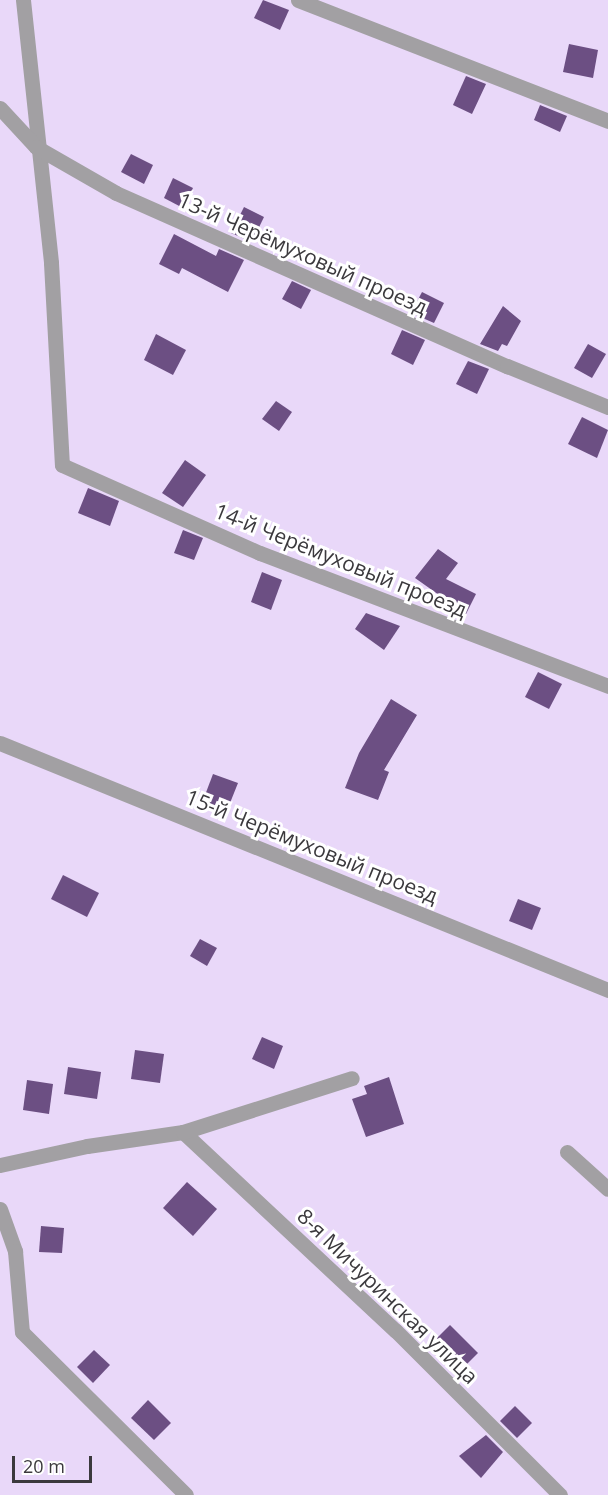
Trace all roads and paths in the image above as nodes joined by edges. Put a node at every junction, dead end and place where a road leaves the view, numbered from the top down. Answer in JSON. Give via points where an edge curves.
{"nodes":[{"id":1,"x":23,"y":0,"type":"edge"},
{"id":2,"x":298,"y":0,"type":"edge"},
{"id":3,"x":0,"y":108,"type":"edge"},
{"id":4,"x":608,"y":121,"type":"edge"},
{"id":5,"x":36,"y":147,"type":"junction"},
{"id":6,"x":608,"y":406,"type":"edge"},
{"id":7,"x":608,"y":686,"type":"edge"},
{"id":8,"x":0,"y":743,"type":"edge"},
{"id":9,"x":608,"y":990,"type":"edge"},
{"id":10,"x":352,"y":1078,"type":"dead end"},
{"id":11,"x":183,"y":1132,"type":"junction"},
{"id":12,"x":567,"y":1152,"type":"dead end"},
{"id":13,"x":0,"y":1165,"type":"edge"},
{"id":14,"x":608,"y":1189,"type":"edge"},
{"id":15,"x":0,"y":1209,"type":"edge"},
{"id":16,"x":186,"y":1495,"type":"edge"},
{"id":17,"x":560,"y":1495,"type":"edge"}],
"edges":[{"from":1,"to":5,"type":"lane"},
{"from":2,"to":4,"type":"lane"},
{"from":3,"to":5,"type":"lane","name":"13-й Черёмуховый проезд"},
{"from":5,"to":6,"type":"lane","name":"13-й Черёмуховый проезд","via":[[116,193],[507,366]]},
{"from":5,"to":7,"type":"lane","name":"14-й Черёмуховый проезд","via":[[51,262],[62,465],[260,552]]},
{"from":8,"to":9,"type":"lane","name":"15-й Черёмуховый проезд"},
{"from":10,"to":11,"type":"lane"},
{"from":11,"to":13,"type":"lane","via":[[87,1146]]},
{"from":11,"to":17,"type":"lane","name":"8-я Мичуринская улица","via":[[396,1330]]},
{"from":12,"to":14,"type":"lane"},
{"from":15,"to":16,"type":"lane","via":[[15,1251],[22,1332]]}]}
